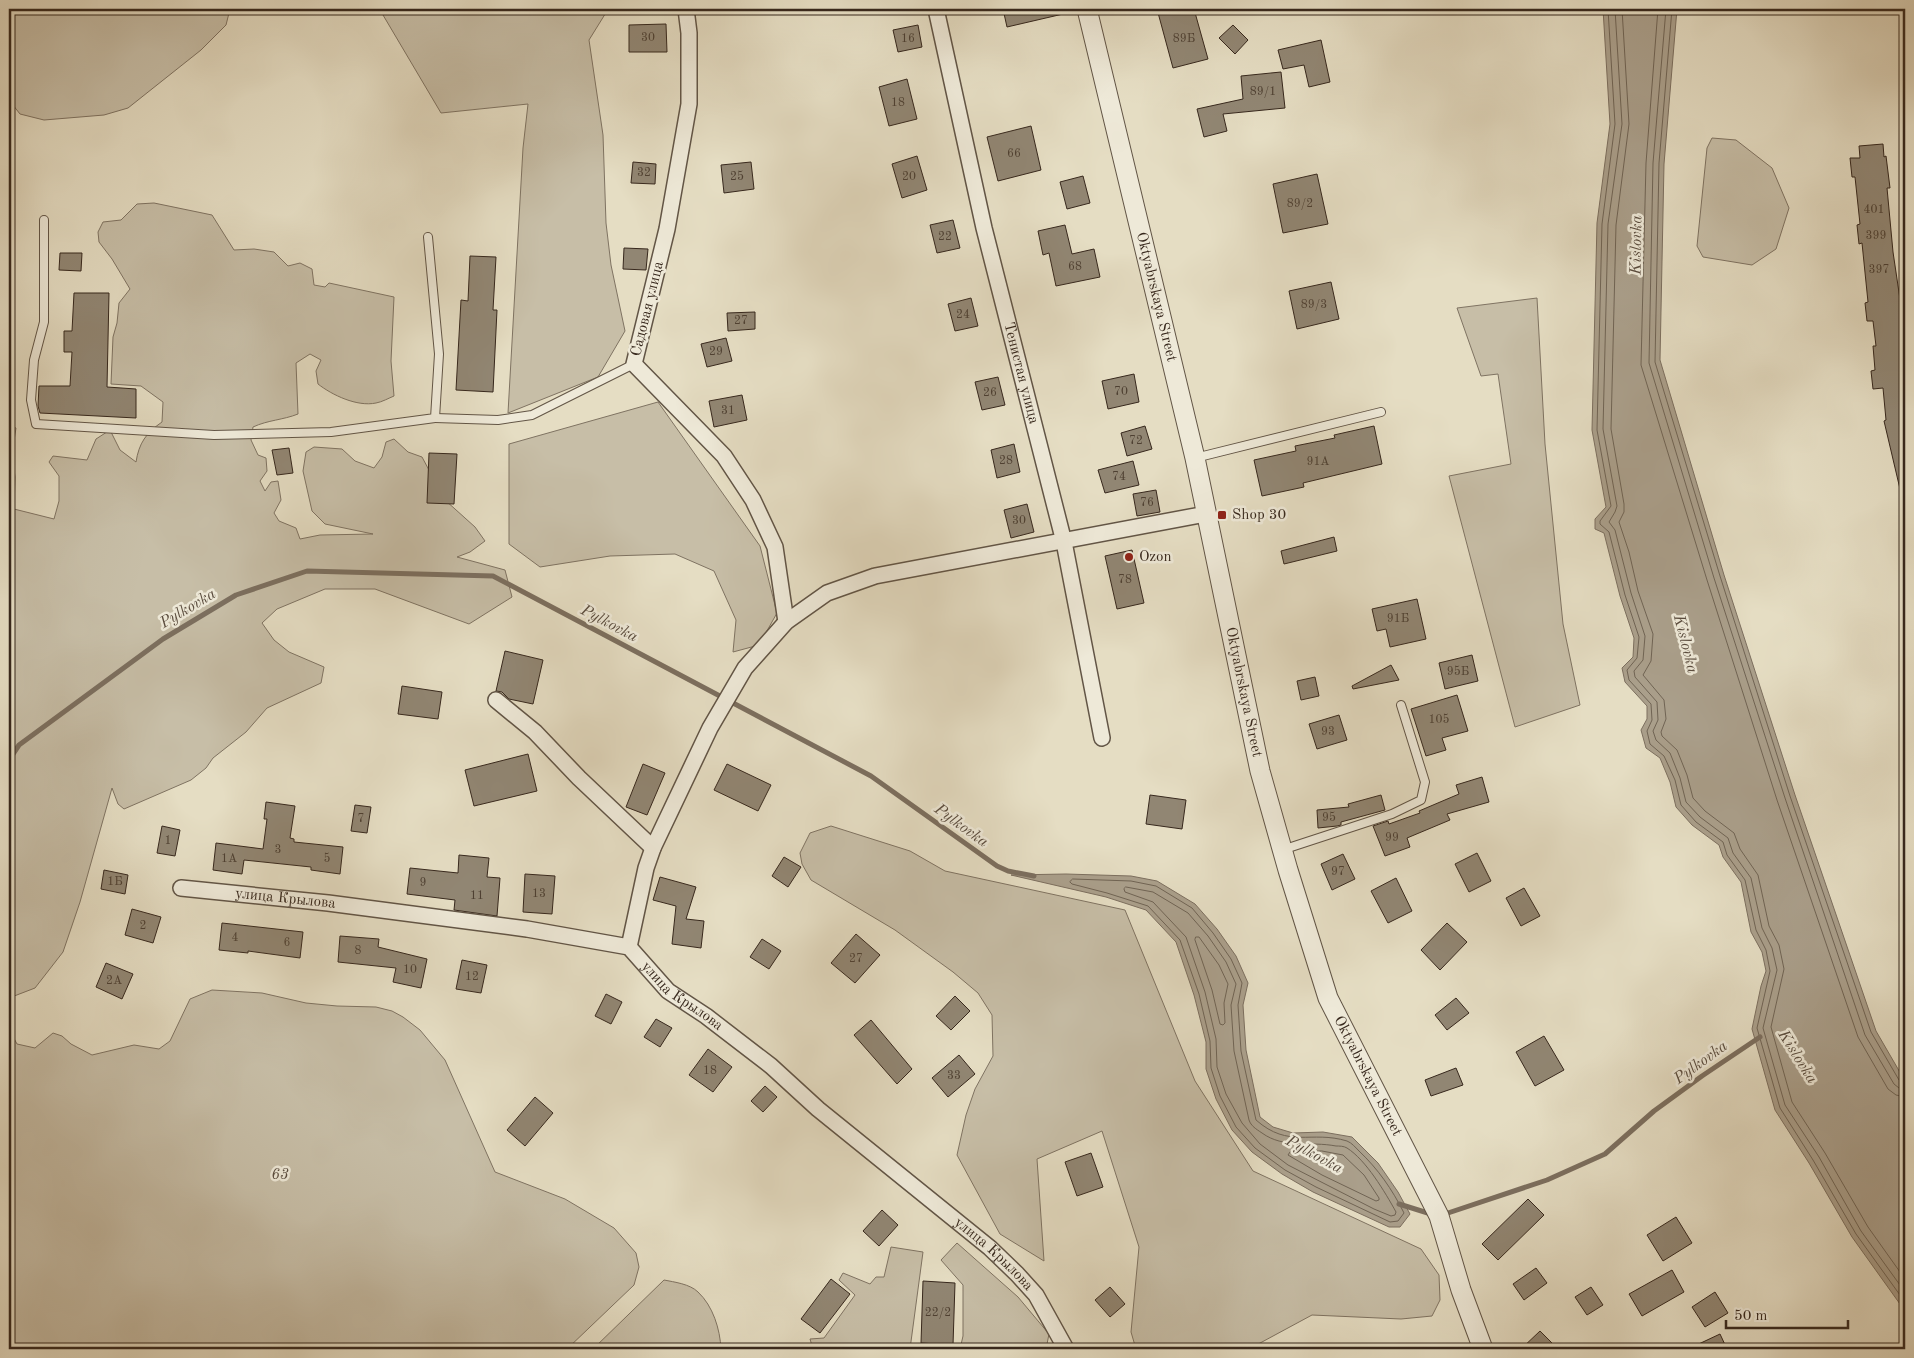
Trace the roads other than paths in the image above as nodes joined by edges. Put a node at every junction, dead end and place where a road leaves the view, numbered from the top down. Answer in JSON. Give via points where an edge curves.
{"nodes":[{"id":1,"x":686,"y":9,"type":"edge"},
{"id":2,"x":936,"y":9,"type":"edge"},
{"id":3,"x":1087,"y":9,"type":"edge"},
{"id":4,"x":44,"y":220,"type":"dead end"},
{"id":5,"x":428,"y":237,"type":"dead end"},
{"id":6,"x":634,"y":364,"type":"junction"},
{"id":7,"x":1381,"y":412,"type":"dead end"},
{"id":8,"x":436,"y":418,"type":"junction"},
{"id":9,"x":1196,"y":458,"type":"junction"},
{"id":10,"x":1206,"y":514,"type":"junction"},
{"id":11,"x":1064,"y":542,"type":"junction"},
{"id":12,"x":786,"y":622,"type":"junction"},
{"id":13,"x":496,"y":700,"type":"dead end"},
{"id":14,"x":1401,"y":705,"type":"dead end"},
{"id":15,"x":1102,"y":738,"type":"dead end"},
{"id":16,"x":653,"y":848,"type":"junction"},
{"id":17,"x":1282,"y":850,"type":"junction"},
{"id":18,"x":181,"y":888,"type":"dead end"},
{"id":19,"x":629,"y":947,"type":"junction"},
{"id":20,"x":1066,"y":1349,"type":"edge"},
{"id":21,"x":1483,"y":1349,"type":"edge"}],
"edges":[{"from":1,"to":6,"type":"street","name":"Садовая улица","via":[[689,104],[667,229]]},
{"from":2,"to":11,"type":"street","name":"Тенистая улица","via":[[984,228]]},
{"from":3,"to":9,"type":"street","name":"Oktyabrskaya Street"},
{"from":4,"to":8,"type":"lane","via":[[44,322],[34,360],[31,400],[36,424],[214,434],[331,432]]},
{"from":5,"to":8,"type":"lane","via":[[439,354]]},
{"from":6,"to":8,"type":"lane","via":[[532,416],[498,420]]},
{"from":6,"to":12,"type":"street","name":"Садовая улица","via":[[724,456],[753,500],[775,547]]},
{"from":7,"to":9,"type":"lane"},
{"from":9,"to":10,"type":"street","name":"Oktyabrskaya Street"},
{"from":10,"to":11,"type":"street"},
{"from":10,"to":17,"type":"street","name":"Oktyabrskaya Street","via":[[1260,772]]},
{"from":11,"to":12,"type":"street","via":[[875,576],[827,593]]},
{"from":11,"to":15,"type":"street","name":"Тенистая улица"},
{"from":12,"to":16,"type":"street","via":[[745,668],[710,728]]},
{"from":13,"to":16,"type":"street","via":[[534,732]]},
{"from":14,"to":17,"type":"lane","via":[[1425,782],[1421,800],[1392,814]]},
{"from":16,"to":19,"type":"street"},
{"from":17,"to":21,"type":"street","name":"Oktyabrskaya Street","via":[[1328,998],[1439,1216]]},
{"from":18,"to":19,"type":"street","name":"улица Крылова","via":[[527,929]]},
{"from":19,"to":20,"type":"street","name":"улица Крылова","via":[[668,991],[771,1066],[826,1115],[990,1248],[1036,1295]]}]}
